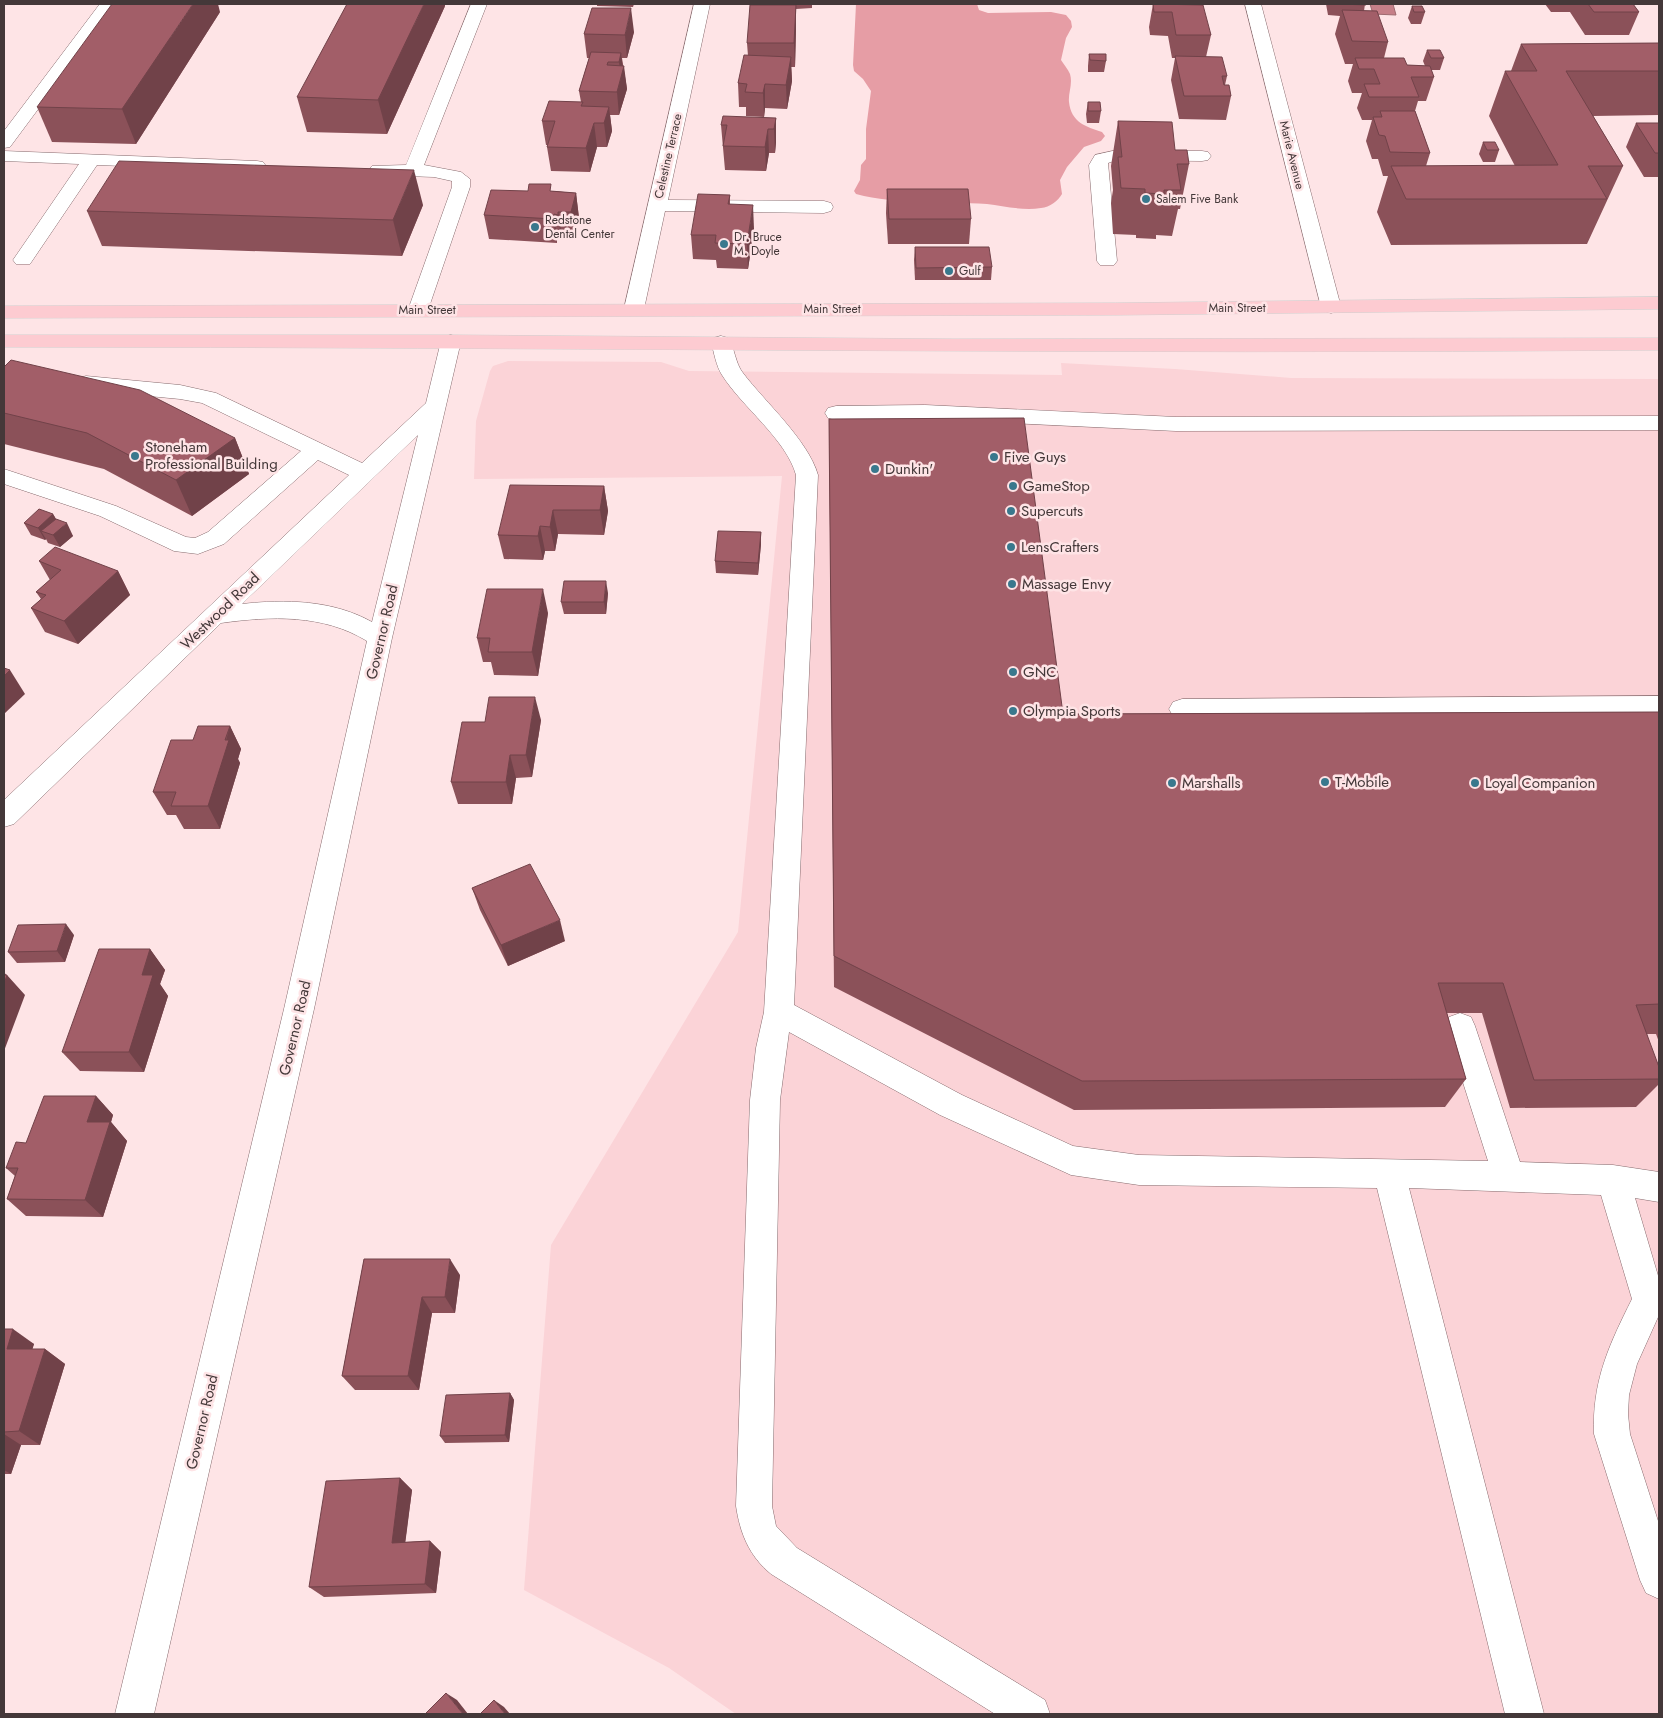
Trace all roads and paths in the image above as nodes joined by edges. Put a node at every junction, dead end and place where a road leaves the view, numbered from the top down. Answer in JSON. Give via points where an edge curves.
{"nodes":[{"id":1,"x":114,"y":4,"type":"edge"},
{"id":2,"x":478,"y":4,"type":"edge"},
{"id":3,"x":702,"y":4,"type":"edge"},
{"id":4,"x":1253,"y":4,"type":"edge"},
{"id":5,"x":4,"y":143,"type":"edge"},
{"id":6,"x":4,"y":156,"type":"edge"},
{"id":7,"x":1202,"y":156,"type":"dead end"},
{"id":8,"x":92,"y":159,"type":"junction"},
{"id":9,"x":276,"y":166,"type":"edge"},
{"id":10,"x":364,"y":170,"type":"edge"},
{"id":11,"x":412,"y":172,"type":"junction"},
{"id":12,"x":657,"y":205,"type":"junction"},
{"id":13,"x":824,"y":207,"type":"dead end"},
{"id":14,"x":23,"y":260,"type":"dead end"},
{"id":15,"x":1107,"y":261,"type":"dead end"},
{"id":16,"x":1659,"y":303,"type":"edge"},
{"id":17,"x":1331,"y":307,"type":"junction"},
{"id":18,"x":634,"y":309,"type":"junction"},
{"id":19,"x":418,"y":310,"type":"junction"},
{"id":20,"x":4,"y":312,"type":"edge"},
{"id":21,"x":451,"y":341,"type":"junction"},
{"id":22,"x":721,"y":342,"type":"junction"},
{"id":23,"x":6,"y":343,"type":"edge"},
{"id":24,"x":1659,"y":344,"type":"edge"},
{"id":25,"x":67,"y":381,"type":"edge"},
{"id":26,"x":436,"y":405,"type":"junction"},
{"id":27,"x":836,"y":413,"type":"dead end"},
{"id":28,"x":1659,"y":423,"type":"edge"},
{"id":29,"x":316,"y":450,"type":"junction"},
{"id":30,"x":364,"y":473,"type":"junction"},
{"id":31,"x":4,"y":476,"type":"edge"},
{"id":32,"x":214,"y":616,"type":"junction"},
{"id":33,"x":380,"y":638,"type":"junction"},
{"id":34,"x":1659,"y":705,"type":"edge"},
{"id":35,"x":1182,"y":710,"type":"dead end"},
{"id":36,"x":4,"y":816,"type":"edge"},
{"id":37,"x":778,"y":1012,"type":"junction"},
{"id":38,"x":1460,"y":1026,"type":"dead end"},
{"id":39,"x":1390,"y":1173,"type":"junction"},
{"id":40,"x":1509,"y":1177,"type":"junction"},
{"id":41,"x":1613,"y":1180,"type":"junction"},
{"id":42,"x":1659,"y":1187,"type":"edge"},
{"id":43,"x":1659,"y":1580,"type":"edge"},
{"id":44,"x":134,"y":1714,"type":"edge"},
{"id":45,"x":1031,"y":1714,"type":"edge"},
{"id":46,"x":1525,"y":1714,"type":"edge"}],
"edges":[{"from":1,"to":5,"type":"street","via":[[105,8]]},
{"from":2,"to":11,"type":"street"},
{"from":3,"to":12,"type":"street","name":"Celestine Terrace"},
{"from":4,"to":17,"type":"street","name":"Marie Avenue"},
{"from":6,"to":8,"type":"street"},
{"from":7,"to":15,"type":"street","via":[[1117,155],[1101,160],[1098,165]]},
{"from":8,"to":9,"type":"street"},
{"from":8,"to":14,"type":"street"},
{"from":10,"to":11,"type":"street"},
{"from":11,"to":19,"type":"street","via":[[455,175],[462,183]]},
{"from":12,"to":13,"type":"street"},
{"from":12,"to":18,"type":"street","name":"Celestine Terrace"},
{"from":16,"to":17,"type":"main road","name":"Main Street"},
{"from":17,"to":18,"type":"main road","name":"Main Street"},
{"from":18,"to":19,"type":"main road","name":"Main Street"},
{"from":19,"to":20,"type":"main road","name":"Main Street"},
{"from":21,"to":22,"type":"main road"},
{"from":21,"to":23,"type":"main road"},
{"from":21,"to":26,"type":"street","name":"Governor Road"},
{"from":22,"to":24,"type":"main road","via":[[953,345]]},
{"from":22,"to":37,"type":"street","via":[[731,373],[767,414],[804,464],[807,475]]},
{"from":25,"to":29,"type":"street","via":[[199,395]]},
{"from":26,"to":30,"type":"street","name":"Westwood Road"},
{"from":26,"to":33,"type":"street","name":"Governor Road"},
{"from":27,"to":28,"type":"street","via":[[925,412],[1176,424]]},
{"from":29,"to":30,"type":"street"},
{"from":29,"to":31,"type":"street","via":[[216,538],[192,546],[179,544],[108,511]]},
{"from":30,"to":32,"type":"street","name":"Westwood Road"},
{"from":32,"to":33,"type":"street","via":[[250,610],[324,614],[355,623]]},
{"from":32,"to":36,"type":"street","name":"Westwood Road"},
{"from":33,"to":44,"type":"street","name":"Governor Road","via":[[299,1009]]},
{"from":34,"to":35,"type":"street"},
{"from":37,"to":39,"type":"street","via":[[951,1105],[1071,1160],[1139,1170]]},
{"from":37,"to":45,"type":"street","via":[[766,1100],[754,1506],[757,1528],[767,1547],[784,1561]]},
{"from":38,"to":40,"type":"street"},
{"from":39,"to":40,"type":"street"},
{"from":39,"to":46,"type":"street"},
{"from":40,"to":41,"type":"street"},
{"from":41,"to":42,"type":"street"},
{"from":41,"to":43,"type":"street","via":[[1650,1300],[1612,1382],[1612,1434]]}]}
